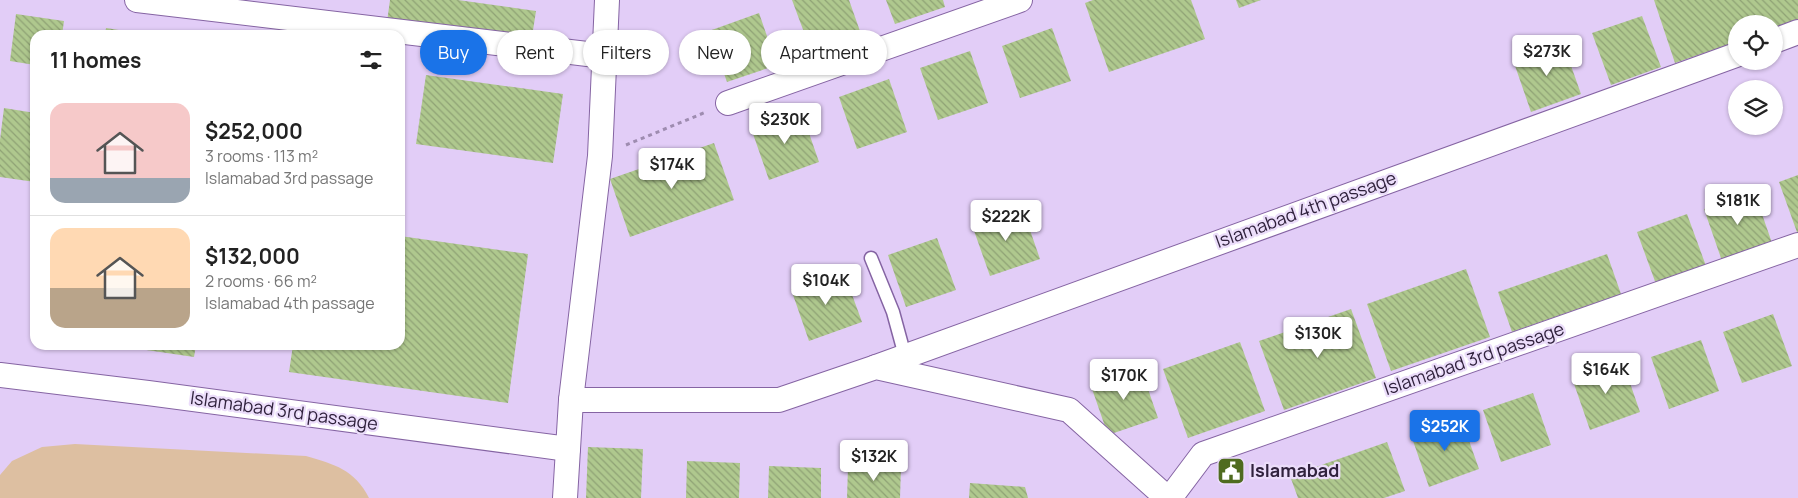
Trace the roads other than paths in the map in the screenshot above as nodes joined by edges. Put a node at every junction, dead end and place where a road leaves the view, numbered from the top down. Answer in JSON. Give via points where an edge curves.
{"nodes":[{"id":1,"x":137,"y":0,"type":"edge"},
{"id":2,"x":607,"y":0,"type":"edge"},
{"id":3,"x":1020,"y":0,"type":"edge"},
{"id":4,"x":198,"y":4,"type":"edge"},
{"id":5,"x":401,"y":30,"type":"edge"},
{"id":6,"x":605,"y":30,"type":"edge"},
{"id":7,"x":405,"y":31,"type":"edge"},
{"id":8,"x":1798,"y":32,"type":"edge"},
{"id":9,"x":1783,"y":38,"type":"edge"},
{"id":10,"x":583,"y":53,"type":"edge"},
{"id":11,"x":1728,"y":57,"type":"edge"},
{"id":12,"x":603,"y":75,"type":"edge"},
{"id":13,"x":728,"y":103,"type":"road end"},
{"id":14,"x":1798,"y":245,"type":"edge"},
{"id":15,"x":871,"y":258,"type":"dead end"},
{"id":16,"x":904,"y":356,"type":"junction"},
{"id":17,"x":876,"y":367,"type":"junction"},
{"id":18,"x":0,"y":375,"type":"edge"},
{"id":19,"x":571,"y":400,"type":"junction"},
{"id":20,"x":568,"y":449,"type":"junction"},
{"id":21,"x":565,"y":498,"type":"edge"},
{"id":22,"x":1168,"y":498,"type":"edge"}],
"edges":[{"from":1,"to":4,"type":"street"},
{"from":2,"to":6,"type":"street"},
{"from":3,"to":13,"type":"street"},
{"from":4,"to":5,"type":"street"},
{"from":7,"to":10,"type":"street"},
{"from":8,"to":9,"type":"street"},
{"from":11,"to":16,"type":"street","name":"Islamabad 4th passage"},
{"from":12,"to":19,"type":"street","via":[[600,156]]},
{"from":14,"to":22,"type":"street","name":"Islamabad 3rd passage","via":[[1203,454]]},
{"from":15,"to":16,"type":"lane","via":[[893,312]]},
{"from":16,"to":17,"type":"street","name":"Islamabad 4th passage"},
{"from":17,"to":19,"type":"street","name":"Islamabad 4th passage","via":[[779,400]]},
{"from":17,"to":22,"type":"street","via":[[1069,410]]},
{"from":18,"to":20,"type":"street","name":"Islamabad 3rd passage"},
{"from":19,"to":20,"type":"street"},
{"from":20,"to":21,"type":"street"}]}
